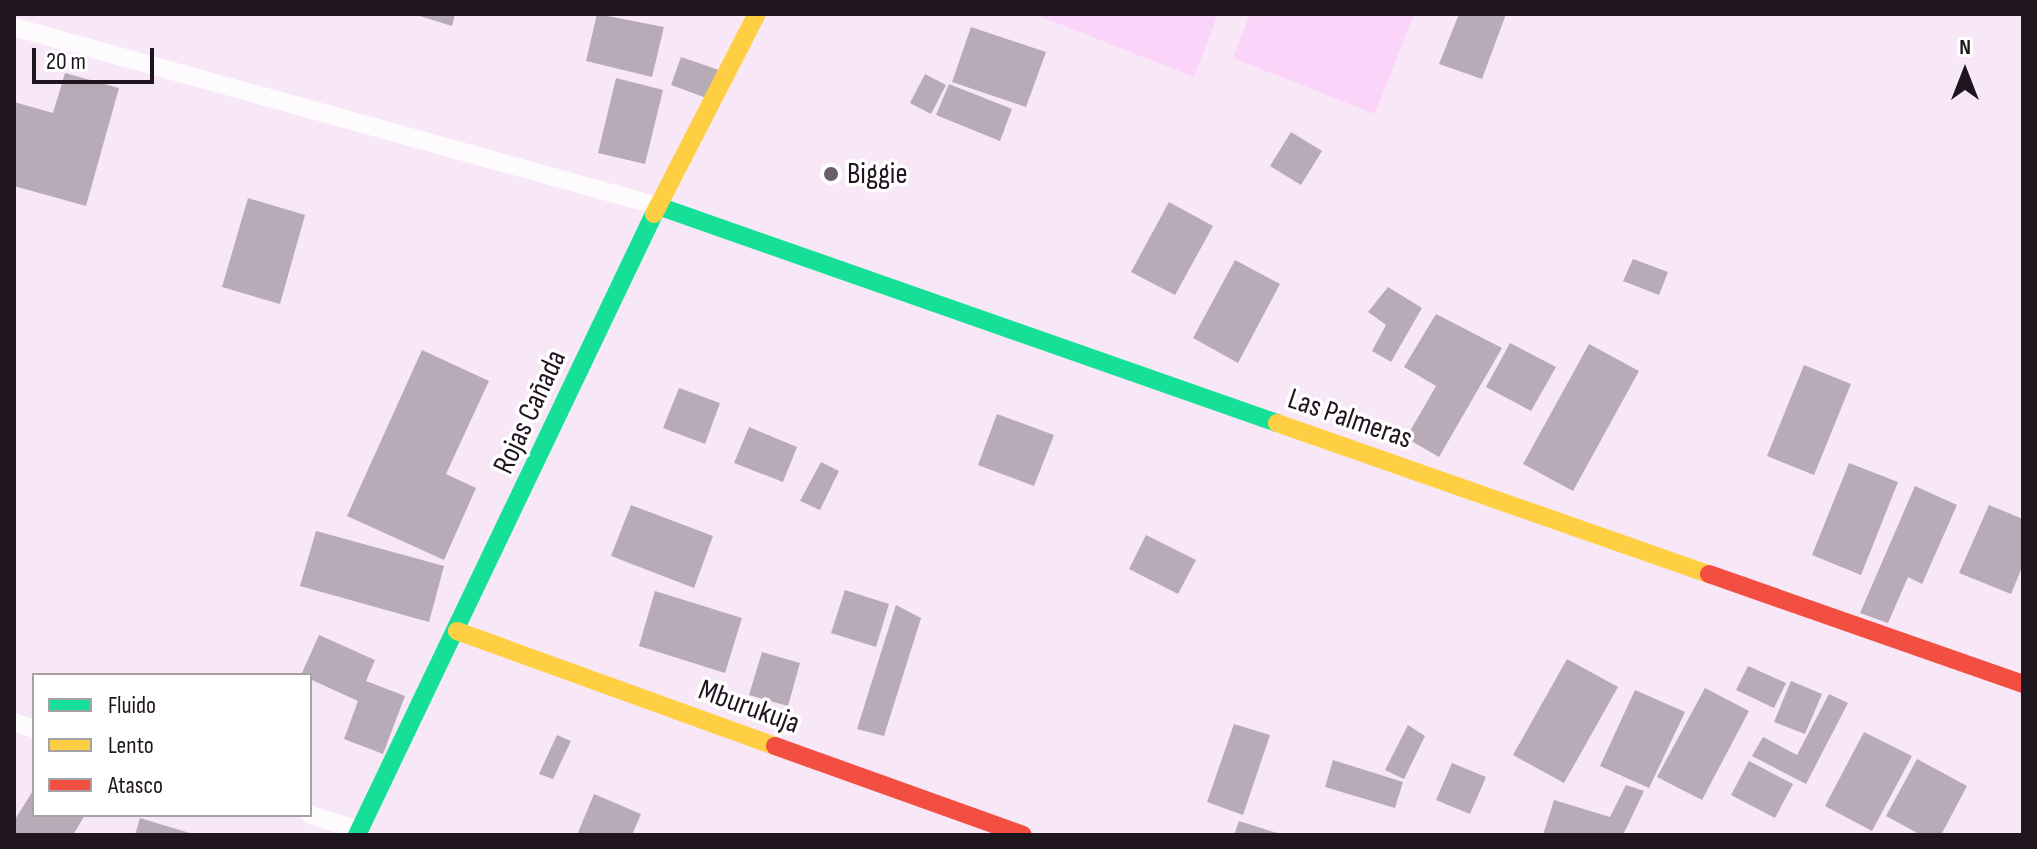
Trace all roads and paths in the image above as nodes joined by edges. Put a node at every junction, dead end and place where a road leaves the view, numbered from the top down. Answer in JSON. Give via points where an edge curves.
{"nodes":[{"id":1,"x":757,"y":14,"type":"edge"},
{"id":2,"x":14,"y":27,"type":"edge"},
{"id":3,"x":658,"y":206,"type":"junction"},
{"id":4,"x":457,"y":631,"type":"junction"},
{"id":5,"x":2023,"y":684,"type":"edge"},
{"id":6,"x":312,"y":816,"type":"edge"},
{"id":7,"x":358,"y":833,"type":"edge"},
{"id":8,"x":1023,"y":835,"type":"edge"}],
"edges":[{"from":1,"to":3,"type":"street","name":"Rojas Cañada"},
{"from":2,"to":3,"type":"lane"},
{"from":3,"to":4,"type":"street","name":"Rojas Cañada"},
{"from":3,"to":5,"type":"street","name":"Las Palmeras"},
{"from":4,"to":7,"type":"street","name":"Rojas Cañada"},
{"from":4,"to":8,"type":"street","name":"Mburukuja"},
{"from":6,"to":7,"type":"lane"}]}
